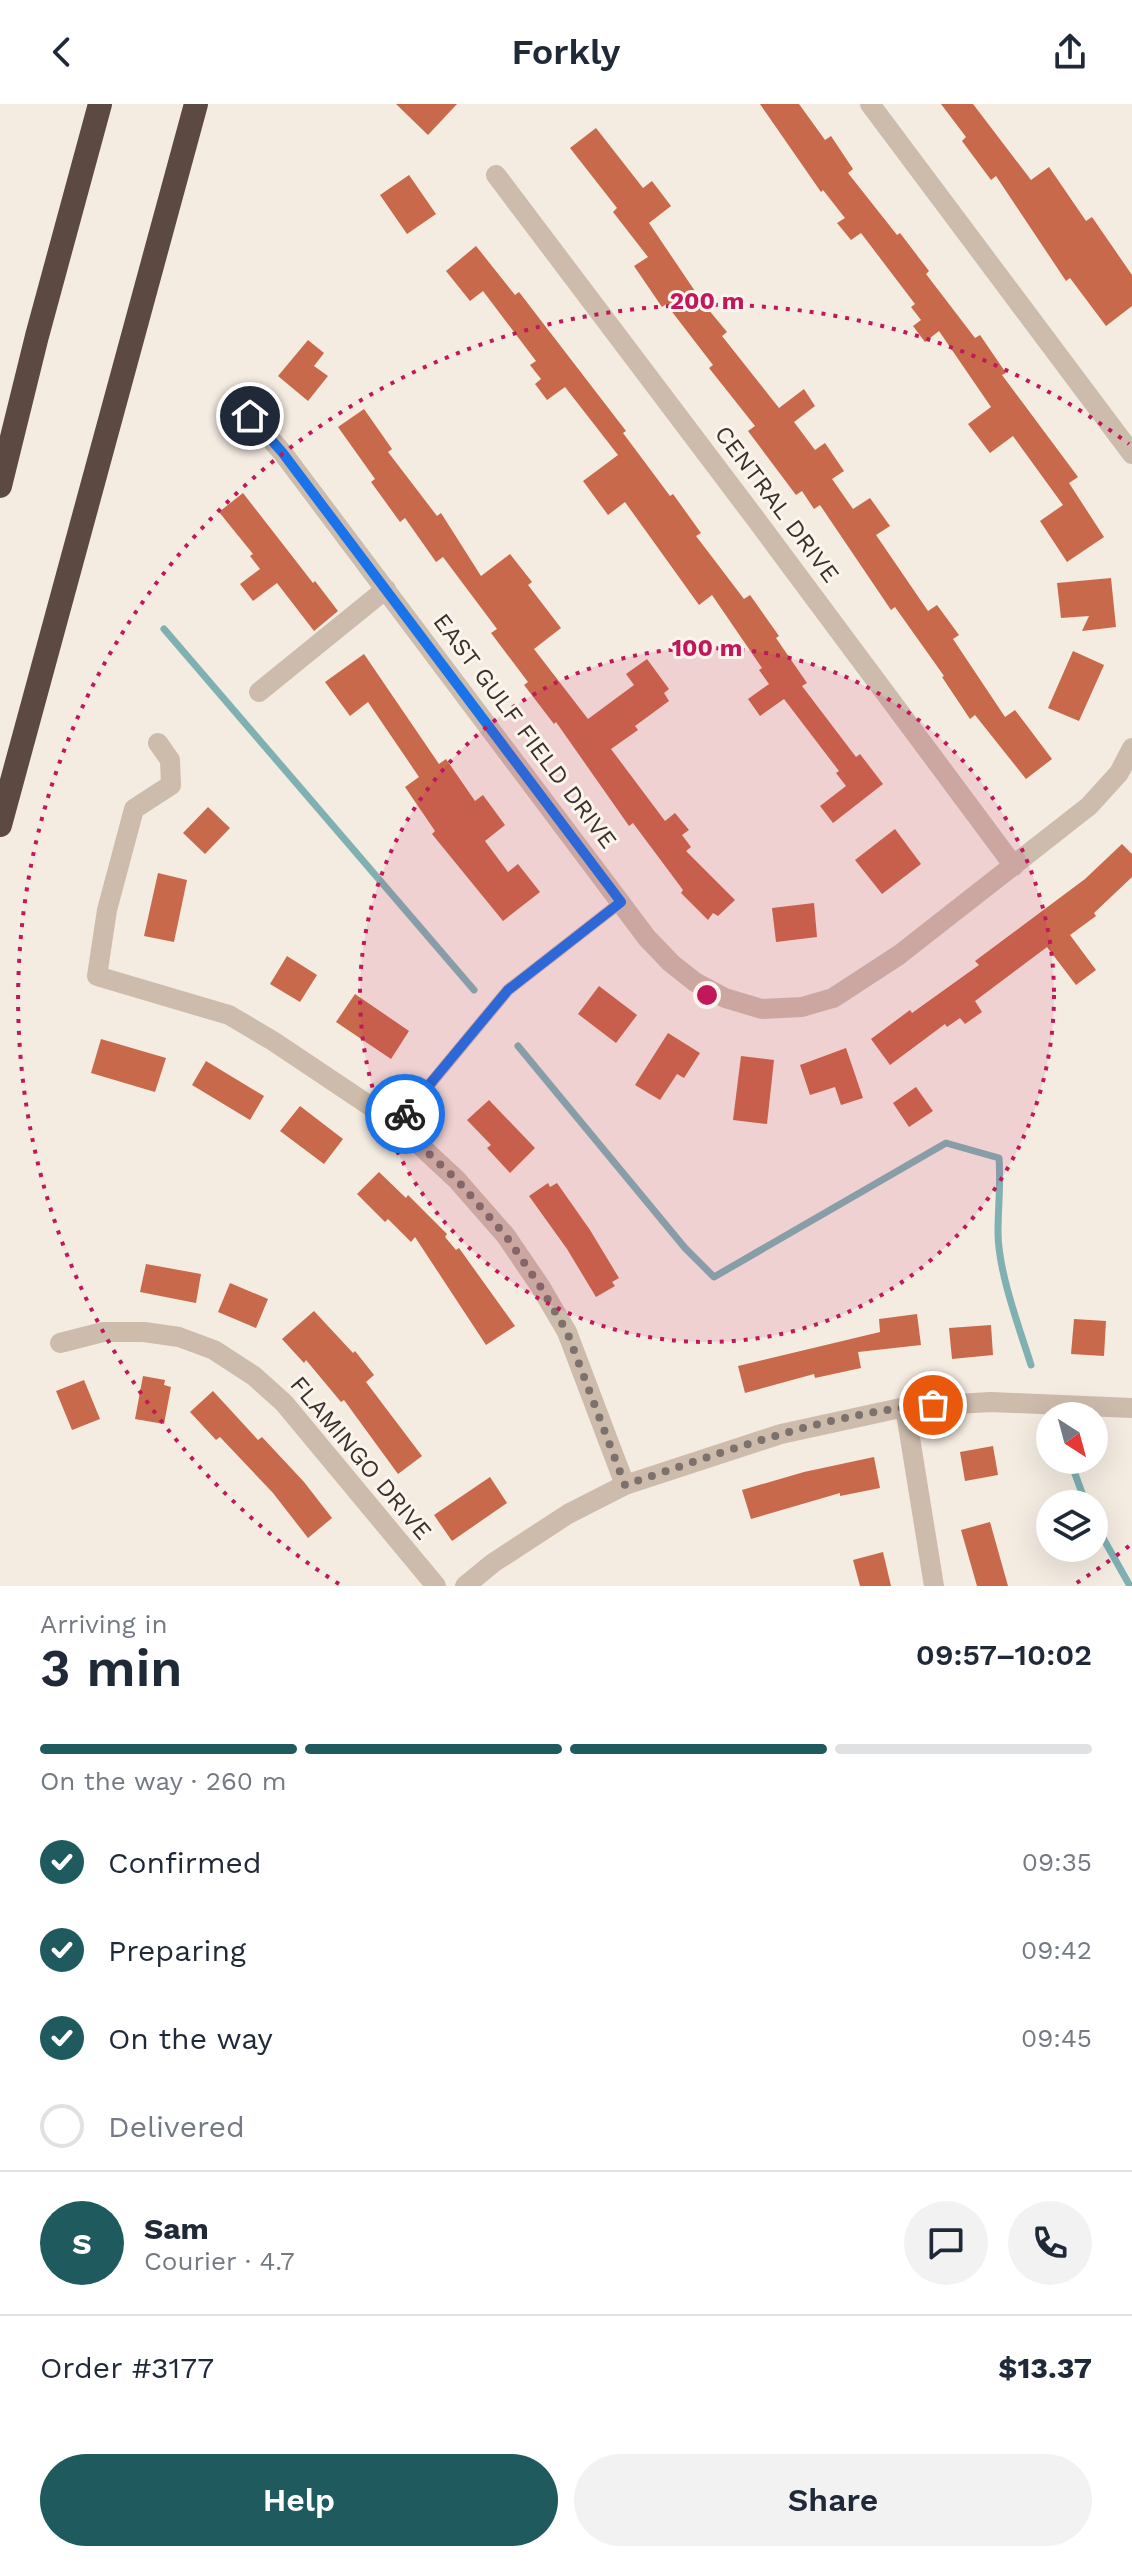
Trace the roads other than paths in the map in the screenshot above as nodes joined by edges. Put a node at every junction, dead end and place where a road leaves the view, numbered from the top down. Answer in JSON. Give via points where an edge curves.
{"nodes":[{"id":1,"x":100,"y":104,"type":"edge"},
{"id":2,"x":196,"y":104,"type":"edge"},
{"id":3,"x":870,"y":104,"type":"edge"},
{"id":4,"x":496,"y":175,"type":"dead end"},
{"id":5,"x":250,"y":416,"type":"dead end"},
{"id":6,"x":1132,"y":454,"type":"edge"},
{"id":7,"x":0,"y":486,"type":"edge"},
{"id":8,"x":386,"y":589,"type":"junction"},
{"id":9,"x":259,"y":692,"type":"dead end"},
{"id":10,"x":158,"y":743,"type":"dead end"},
{"id":11,"x":1132,"y":748,"type":"edge"},
{"id":12,"x":0,"y":825,"type":"edge"},
{"id":13,"x":1014,"y":866,"type":"junction"},
{"id":14,"x":621,"y":902,"type":"junction"},
{"id":15,"x":397,"y":1124,"type":"junction"},
{"id":16,"x":60,"y":1343,"type":"dead end"},
{"id":17,"x":905,"y":1407,"type":"junction"},
{"id":18,"x":1132,"y":1408,"type":"edge"},
{"id":19,"x":625,"y":1485,"type":"junction"},
{"id":20,"x":436,"y":1586,"type":"edge"},
{"id":21,"x":465,"y":1586,"type":"edge"},
{"id":22,"x":934,"y":1586,"type":"edge"}],
"edges":[{"from":1,"to":7,"type":"highway"},
{"from":2,"to":12,"type":"highway"},
{"from":3,"to":6,"type":"street"},
{"from":4,"to":13,"type":"street","name":"CENTRAL DRIVE"},
{"from":5,"to":8,"type":"street","name":"EAST GULF FIELD DRIVE"},
{"from":8,"to":9,"type":"street"},
{"from":8,"to":14,"type":"street","name":"EAST GULF FIELD DRIVE"},
{"from":10,"to":15,"type":"street","via":[[170,760],[171,785],[134,809],[107,910],[97,976],[229,1015]]},
{"from":11,"to":13,"type":"street","name":"EAST GULF FIELD DRIVE","via":[[1119,773],[1089,806]]},
{"from":13,"to":14,"type":"street","name":"EAST GULF FIELD DRIVE","via":[[899,955],[833,998],[802,1007],[762,1009],[695,982],[647,938]]},
{"from":14,"to":15,"type":"lane","via":[[508,990]]},
{"from":15,"to":19,"type":"street","via":[[457,1180],[506,1236],[540,1286],[567,1332]]},
{"from":16,"to":20,"type":"street","name":"FLAMINGO DRIVE","via":[[103,1332],[144,1332],[214,1350],[284,1403]]},
{"from":17,"to":18,"type":"street","via":[[991,1402]]},
{"from":17,"to":19,"type":"street","via":[[781,1434]]},
{"from":17,"to":22,"type":"street"},
{"from":19,"to":21,"type":"street","via":[[568,1514]]}]}
